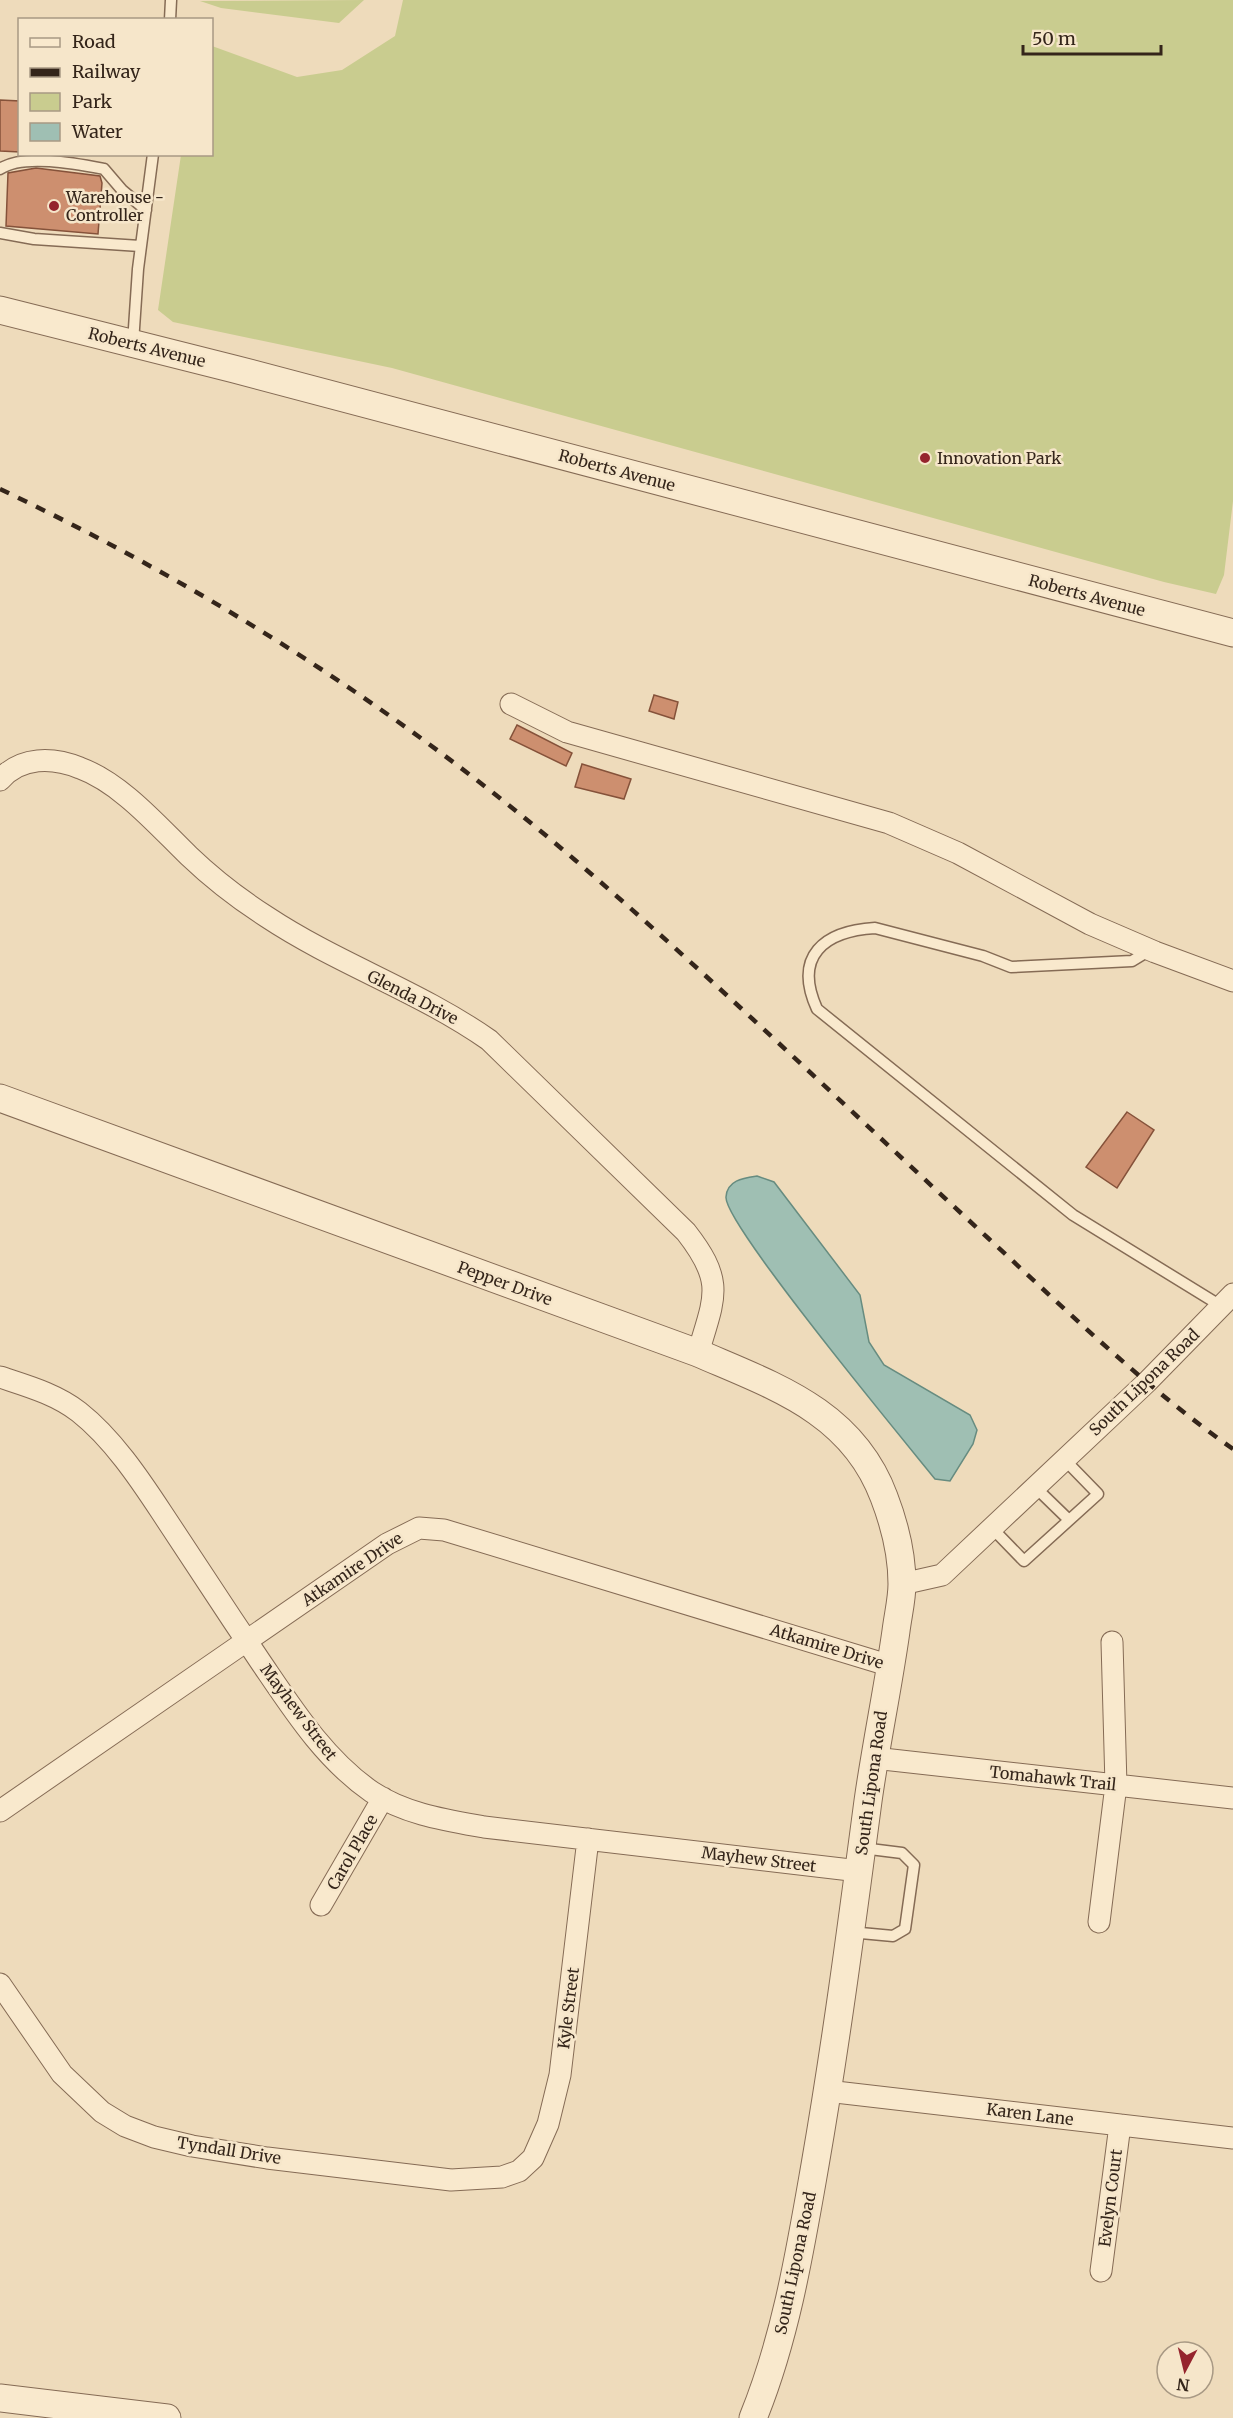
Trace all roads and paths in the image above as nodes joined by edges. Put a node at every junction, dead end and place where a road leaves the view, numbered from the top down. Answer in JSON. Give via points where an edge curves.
{"nodes":[{"id":1,"x":171,"y":0,"type":"edge"},
{"id":2,"x":170,"y":18,"type":"edge"},
{"id":3,"x":153,"y":156,"type":"edge"},
{"id":4,"x":0,"y":169,"type":"edge"},
{"id":5,"x":146,"y":210,"type":"junction"},
{"id":6,"x":0,"y":233,"type":"edge"},
{"id":7,"x":140,"y":246,"type":"junction"},
{"id":8,"x":0,"y":310,"type":"edge"},
{"id":9,"x":133,"y":344,"type":"junction"},
{"id":10,"x":1233,"y":633,"type":"edge"},
{"id":11,"x":511,"y":704,"type":"dead end"},
{"id":12,"x":0,"y":780,"type":"edge"},
{"id":13,"x":1150,"y":950,"type":"junction"},
{"id":14,"x":1233,"y":981,"type":"edge"},
{"id":15,"x":0,"y":1098,"type":"edge"},
{"id":16,"x":1227,"y":1300,"type":"edge"},
{"id":17,"x":698,"y":1353,"type":"junction"},
{"id":18,"x":0,"y":1377,"type":"edge"},
{"id":19,"x":1063,"y":1458,"type":"junction"},
{"id":20,"x":1034,"y":1486,"type":"junction"},
{"id":21,"x":1069,"y":1520,"type":"junction"},
{"id":22,"x":991,"y":1527,"type":"junction"},
{"id":23,"x":902,"y":1584,"type":"junction"},
{"id":24,"x":247,"y":1642,"type":"junction"},
{"id":25,"x":1112,"y":1642,"type":"dead end"},
{"id":26,"x":891,"y":1666,"type":"junction"},
{"id":27,"x":874,"y":1758,"type":"junction"},
{"id":28,"x":1116,"y":1785,"type":"junction"},
{"id":29,"x":383,"y":1798,"type":"junction"},
{"id":30,"x":1233,"y":1798,"type":"edge"},
{"id":31,"x":0,"y":1811,"type":"edge"},
{"id":32,"x":588,"y":1839,"type":"junction"},
{"id":33,"x":860,"y":1859,"type":"junction"},
{"id":34,"x":321,"y":1905,"type":"dead end"},
{"id":35,"x":1099,"y":1922,"type":"dead end"},
{"id":36,"x":850,"y":1932,"type":"junction"},
{"id":37,"x":0,"y":1984,"type":"edge"},
{"id":38,"x":828,"y":2091,"type":"junction"},
{"id":39,"x":1120,"y":2125,"type":"junction"},
{"id":40,"x":1233,"y":2138,"type":"edge"},
{"id":41,"x":524,"y":2168,"type":"joint"},
{"id":42,"x":1101,"y":2271,"type":"dead end"},
{"id":43,"x":0,"y":2398,"type":"edge"},
{"id":44,"x":167,"y":2418,"type":"edge"},
{"id":45,"x":753,"y":2418,"type":"edge"}],
"edges":[{"from":1,"to":2,"type":"lane"},
{"from":3,"to":5,"type":"lane"},
{"from":4,"to":5,"type":"lane","via":[[24,161],[104,169]]},
{"from":5,"to":7,"type":"lane"},
{"from":6,"to":7,"type":"lane"},
{"from":7,"to":9,"type":"lane"},
{"from":8,"to":9,"type":"street","name":"Roberts Avenue"},
{"from":9,"to":10,"type":"street","name":"Roberts Avenue"},
{"from":11,"to":13,"type":"street","via":[[567,732],[889,823],[958,853],[1090,924]]},
{"from":12,"to":17,"type":"street","name":"Glenda Drive","via":[[20,765],[41,760],[81,768],[151,817],[229,891],[269,919],[334,957],[453,1015],[489,1040],[705,1255],[713,1275],[713,1296]]},
{"from":13,"to":14,"type":"street"},
{"from":13,"to":16,"type":"lane","via":[[1132,961],[1011,967],[875,928],[861,929],[828,939],[817,949],[809,969],[808,990],[818,1009],[1073,1215]]},
{"from":15,"to":17,"type":"street","name":"Pepper Drive"},
{"from":16,"to":19,"type":"street","name":"South Lipona Road","via":[[1147,1382]]},
{"from":17,"to":23,"type":"street","name":"Pepper Drive","via":[[798,1396],[835,1424],[865,1460],[884,1495],[894,1529]]},
{"from":18,"to":24,"type":"street","name":"Mayhew Street","via":[[64,1402],[111,1444],[147,1491]]},
{"from":19,"to":20,"type":"street","name":"South Lipona Road"},
{"from":19,"to":21,"type":"lane","via":[[1098,1494]]},
{"from":20,"to":21,"type":"lane"},
{"from":20,"to":22,"type":"street","name":"South Lipona Road"},
{"from":21,"to":22,"type":"lane","via":[[1024,1561]]},
{"from":22,"to":23,"type":"street","name":"South Lipona Road","via":[[942,1575]]},
{"from":23,"to":26,"type":"street","name":"South Lipona Road"},
{"from":24,"to":26,"type":"street","name":"Atkamire Drive","via":[[406,1532],[430,1528]]},
{"from":24,"to":29,"type":"street","name":"Mayhew Street","via":[[321,1745],[348,1774]]},
{"from":24,"to":31,"type":"street","name":"Atkamire Drive"},
{"from":25,"to":28,"type":"street"},
{"from":26,"to":27,"type":"street","name":"South Lipona Road"},
{"from":27,"to":28,"type":"street","name":"Tomahawk Trail"},
{"from":27,"to":33,"type":"street","name":"South Lipona Road"},
{"from":28,"to":30,"type":"street","name":"Tomahawk Trail"},
{"from":28,"to":35,"type":"street"},
{"from":29,"to":32,"type":"street","name":"Mayhew Street","via":[[437,1819]]},
{"from":29,"to":34,"type":"street","name":"Carol Place"},
{"from":32,"to":33,"type":"street","name":"Mayhew Street"},
{"from":32,"to":41,"type":"street","name":"Kyle Street","via":[[560,2075],[544,2136],[534,2158]]},
{"from":33,"to":36,"type":"street","name":"South Lipona Road"},
{"from":33,"to":36,"type":"lane","via":[[902,1853],[914,1864],[905,1929],[893,1936]]},
{"from":36,"to":38,"type":"street","name":"South Lipona Road"},
{"from":37,"to":41,"type":"street","name":"Tyndall Drive","via":[[43,2048],[79,2091],[102,2112],[154,2137],[267,2158],[451,2180],[502,2177]]},
{"from":38,"to":39,"type":"street","name":"Karen Lane"},
{"from":38,"to":45,"type":"street","name":"South Lipona Road","via":[[788,2308]]},
{"from":39,"to":40,"type":"street","name":"Karen Lane"},
{"from":39,"to":42,"type":"street","name":"Evelyn Court"},
{"from":43,"to":44,"type":"street"}]}
